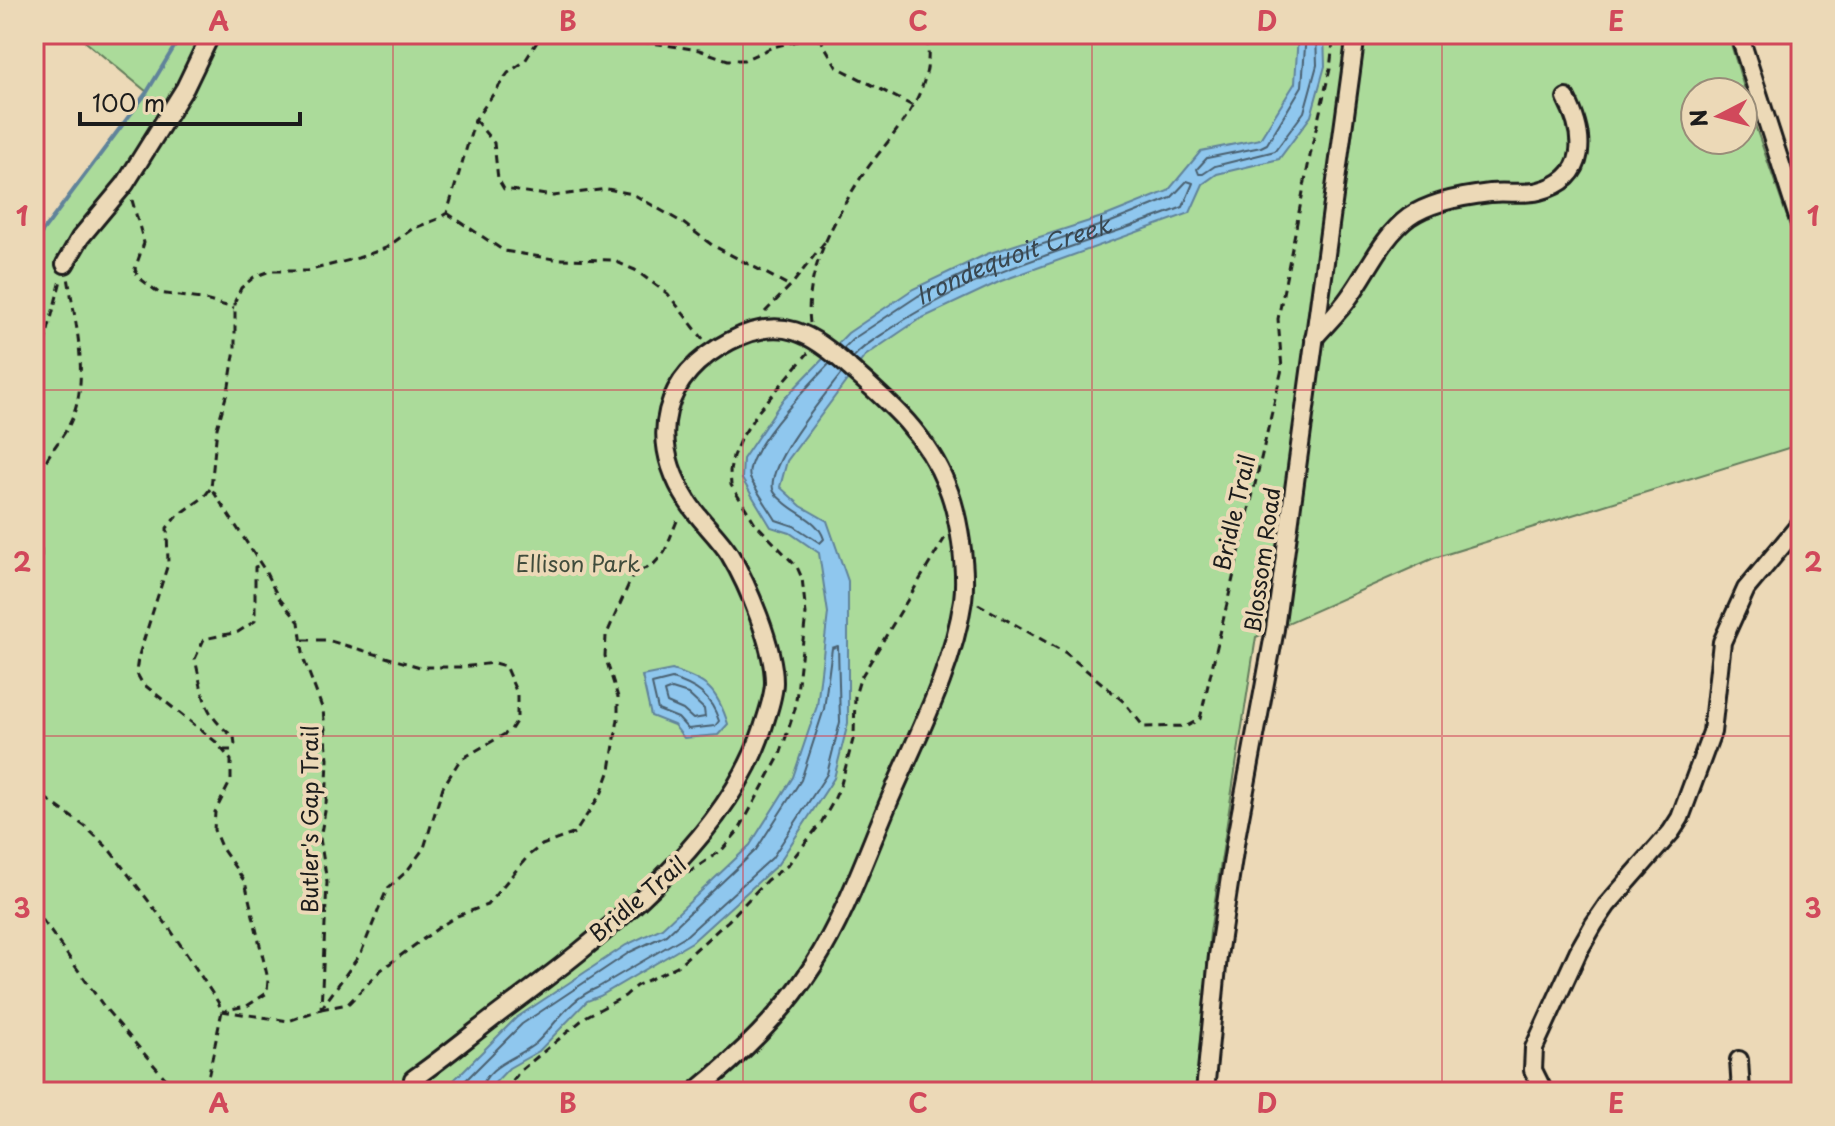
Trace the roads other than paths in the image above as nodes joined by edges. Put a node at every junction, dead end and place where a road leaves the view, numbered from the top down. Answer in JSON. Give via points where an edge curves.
{"nodes":[{"id":1,"x":211,"y":34,"type":"edge"},
{"id":2,"x":1356,"y":34,"type":"edge"},
{"id":3,"x":1739,"y":34,"type":"edge"},
{"id":4,"x":1566,"y":98,"type":"dead end"},
{"id":5,"x":1794,"y":181,"type":"edge"},
{"id":6,"x":1801,"y":227,"type":"edge"},
{"id":7,"x":65,"y":264,"type":"road end"},
{"id":8,"x":1313,"y":339,"type":"junction"},
{"id":9,"x":1801,"y":523,"type":"edge"},
{"id":10,"x":1739,"y":1060,"type":"dead end"},
{"id":11,"x":413,"y":1079,"type":"road end"},
{"id":12,"x":695,"y":1092,"type":"edge"},
{"id":13,"x":1205,"y":1092,"type":"edge"},
{"id":14,"x":1544,"y":1092,"type":"edge"},
{"id":15,"x":1741,"y":1092,"type":"edge"}],
"edges":[{"from":1,"to":7,"type":"street","via":[[185,88],[125,184]]},
{"from":2,"to":8,"type":"street","name":"Blossom Road"},
{"from":3,"to":5,"type":"street"},
{"from":4,"to":8,"type":"street","via":[[1581,136],[1571,174],[1537,192],[1475,195],[1408,218]]},
{"from":5,"to":6,"type":"street"},
{"from":8,"to":13,"type":"street","name":"Blossom Road","via":[[1275,629],[1225,912]]},
{"from":9,"to":14,"type":"street","via":[[1746,589],[1722,642],[1712,732],[1680,818],[1594,924],[1540,1035],[1532,1059]]},
{"from":10,"to":15,"type":"street"},
{"from":11,"to":12,"type":"street","via":[[625,914],[691,848],[755,751],[775,685],[769,645],[731,557],[674,478],[665,437],[680,379],[700,359],[751,332],[794,330],[821,342],[913,426],[947,485],[963,562],[964,597],[931,701],[823,948],[776,1015]]}]}
